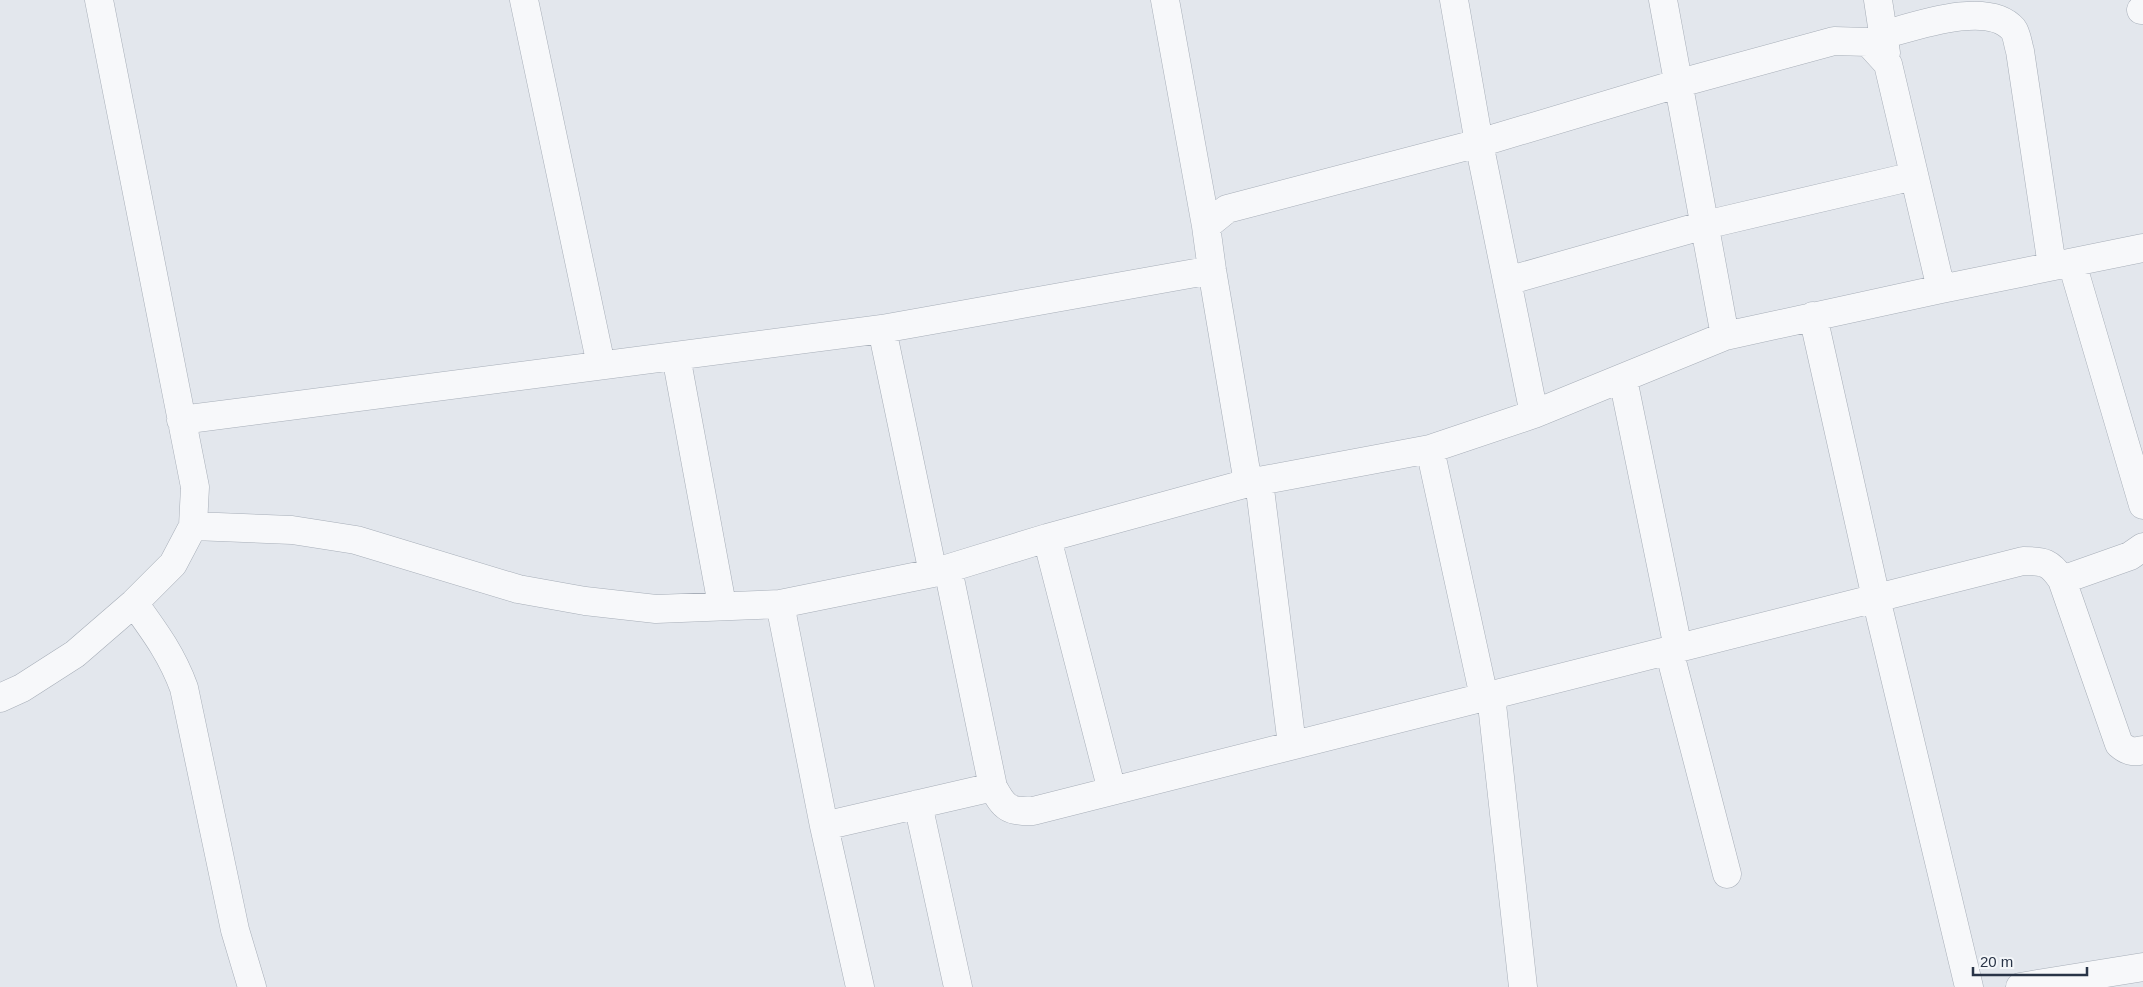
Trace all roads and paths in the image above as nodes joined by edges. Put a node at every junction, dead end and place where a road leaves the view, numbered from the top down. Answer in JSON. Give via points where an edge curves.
{"nodes":[{"id":1,"x":99,"y":0,"type":"edge"},
{"id":2,"x":524,"y":0,"type":"edge"},
{"id":3,"x":1165,"y":0,"type":"edge"},
{"id":4,"x":1454,"y":0,"type":"edge"},
{"id":5,"x":1663,"y":0,"type":"edge"},
{"id":6,"x":1878,"y":0,"type":"edge"},
{"id":7,"x":1884,"y":35,"type":"junction"},
{"id":8,"x":1888,"y":64,"type":"junction"},
{"id":9,"x":1680,"y":83,"type":"junction"},
{"id":10,"x":1479,"y":143,"type":"junction"},
{"id":11,"x":1914,"y":176,"type":"junction"},
{"id":12,"x":1705,"y":225,"type":"junction"},
{"id":13,"x":1206,"y":226,"type":"junction"},
{"id":14,"x":2143,"y":248,"type":"edge"},
{"id":15,"x":2062,"y":265,"type":"junction"},
{"id":16,"x":1212,"y":270,"type":"junction"},
{"id":17,"x":1507,"y":281,"type":"junction"},
{"id":18,"x":1941,"y":289,"type":"junction"},
{"id":19,"x":1813,"y":316,"type":"junction"},
{"id":20,"x":882,"y":329,"type":"junction"},
{"id":21,"x":1724,"y":336,"type":"junction"},
{"id":22,"x":676,"y":356,"type":"junction"},
{"id":23,"x":601,"y":366,"type":"junction"},
{"id":24,"x":1623,"y":379,"type":"junction"},
{"id":25,"x":1534,"y":414,"type":"junction"},
{"id":26,"x":181,"y":420,"type":"junction"},
{"id":27,"x":1430,"y":449,"type":"junction"},
{"id":28,"x":1254,"y":482,"type":"junction"},
{"id":29,"x":2143,"y":504,"type":"edge"},
{"id":30,"x":193,"y":526,"type":"junction"},
{"id":31,"x":1047,"y":538,"type":"junction"},
{"id":32,"x":2143,"y":547,"type":"edge"},
{"id":33,"x":940,"y":571,"type":"junction"},
{"id":34,"x":2062,"y":580,"type":"junction"},
{"id":35,"x":1876,"y":598,"type":"junction"},
{"id":36,"x":134,"y":603,"type":"junction"},
{"id":37,"x":780,"y":604,"type":"junction"},
{"id":38,"x":722,"y":605,"type":"junction"},
{"id":39,"x":1674,"y":649,"type":"junction"},
{"id":40,"x":1488,"y":696,"type":"junction"},
{"id":41,"x":0,"y":698,"type":"edge"},
{"id":42,"x":1292,"y":745,"type":"junction"},
{"id":43,"x":2143,"y":750,"type":"edge"},
{"id":44,"x":993,"y":787,"type":"junction"},
{"id":45,"x":1112,"y":791,"type":"junction"},
{"id":46,"x":918,"y":804,"type":"junction"},
{"id":47,"x":824,"y":826,"type":"junction"},
{"id":48,"x":1727,"y":874,"type":"dead end"},
{"id":49,"x":2143,"y":967,"type":"edge"},
{"id":50,"x":252,"y":987,"type":"edge"},
{"id":51,"x":860,"y":987,"type":"edge"},
{"id":52,"x":958,"y":987,"type":"edge"},
{"id":53,"x":1523,"y":987,"type":"edge"},
{"id":54,"x":1969,"y":987,"type":"edge"},
{"id":55,"x":2020,"y":987,"type":"edge"}],
"edges":[{"from":1,"to":26,"type":"street"},
{"from":2,"to":23,"type":"street"},
{"from":3,"to":13,"type":"street"},
{"from":4,"to":10,"type":"street"},
{"from":5,"to":9,"type":"street"},
{"from":6,"to":7,"type":"street"},
{"from":7,"to":8,"type":"street"},
{"from":7,"to":15,"type":"street","via":[[1960,15],[1995,16],[2013,30],[2020,51]]},
{"from":8,"to":9,"type":"street","via":[[1868,42],[1834,41]]},
{"from":8,"to":11,"type":"street"},
{"from":9,"to":10,"type":"street"},
{"from":9,"to":12,"type":"street"},
{"from":10,"to":13,"type":"street","via":[[1227,209]]},
{"from":10,"to":17,"type":"street"},
{"from":11,"to":12,"type":"street"},
{"from":11,"to":18,"type":"street"},
{"from":12,"to":17,"type":"street"},
{"from":12,"to":21,"type":"street"},
{"from":13,"to":16,"type":"street"},
{"from":14,"to":15,"type":"street"},
{"from":15,"to":18,"type":"street"},
{"from":15,"to":29,"type":"street"},
{"from":16,"to":20,"type":"street"},
{"from":16,"to":28,"type":"street"},
{"from":17,"to":25,"type":"street"},
{"from":18,"to":19,"type":"street"},
{"from":19,"to":21,"type":"street"},
{"from":19,"to":35,"type":"street"},
{"from":20,"to":22,"type":"street"},
{"from":20,"to":33,"type":"street"},
{"from":21,"to":24,"type":"street"},
{"from":22,"to":23,"type":"street"},
{"from":22,"to":38,"type":"street"},
{"from":23,"to":26,"type":"street"},
{"from":24,"to":25,"type":"street"},
{"from":24,"to":39,"type":"street"},
{"from":25,"to":27,"type":"street"},
{"from":26,"to":30,"type":"street","via":[[195,487]]},
{"from":27,"to":28,"type":"street"},
{"from":27,"to":40,"type":"street"},
{"from":28,"to":31,"type":"street"},
{"from":28,"to":42,"type":"street"},
{"from":30,"to":36,"type":"street","via":[[172,564]]},
{"from":30,"to":38,"type":"street","via":[[292,530],[356,540],[518,589],[584,600],[656,609]]},
{"from":31,"to":33,"type":"street"},
{"from":31,"to":45,"type":"street"},
{"from":32,"to":34,"type":"street","via":[[2130,556]]},
{"from":33,"to":37,"type":"street"},
{"from":33,"to":44,"type":"street"},
{"from":34,"to":35,"type":"street","via":[[2053,567],[2041,561],[2023,561]]},
{"from":34,"to":43,"type":"street","via":[[2119,744],[2126,750]]},
{"from":35,"to":39,"type":"street"},
{"from":35,"to":54,"type":"street"},
{"from":36,"to":41,"type":"street","via":[[75,654],[22,688]]},
{"from":36,"to":50,"type":"street","via":[[164,644],[184,688],[235,930]]},
{"from":37,"to":38,"type":"street"},
{"from":37,"to":47,"type":"street"},
{"from":39,"to":40,"type":"street"},
{"from":39,"to":48,"type":"street"},
{"from":40,"to":42,"type":"street"},
{"from":40,"to":53,"type":"street"},
{"from":42,"to":45,"type":"street"},
{"from":44,"to":45,"type":"street","via":[[1001,802],[1014,811],[1033,811]]},
{"from":44,"to":46,"type":"street"},
{"from":46,"to":47,"type":"street"},
{"from":46,"to":52,"type":"street"},
{"from":47,"to":51,"type":"street"},
{"from":49,"to":55,"type":"street"}]}
